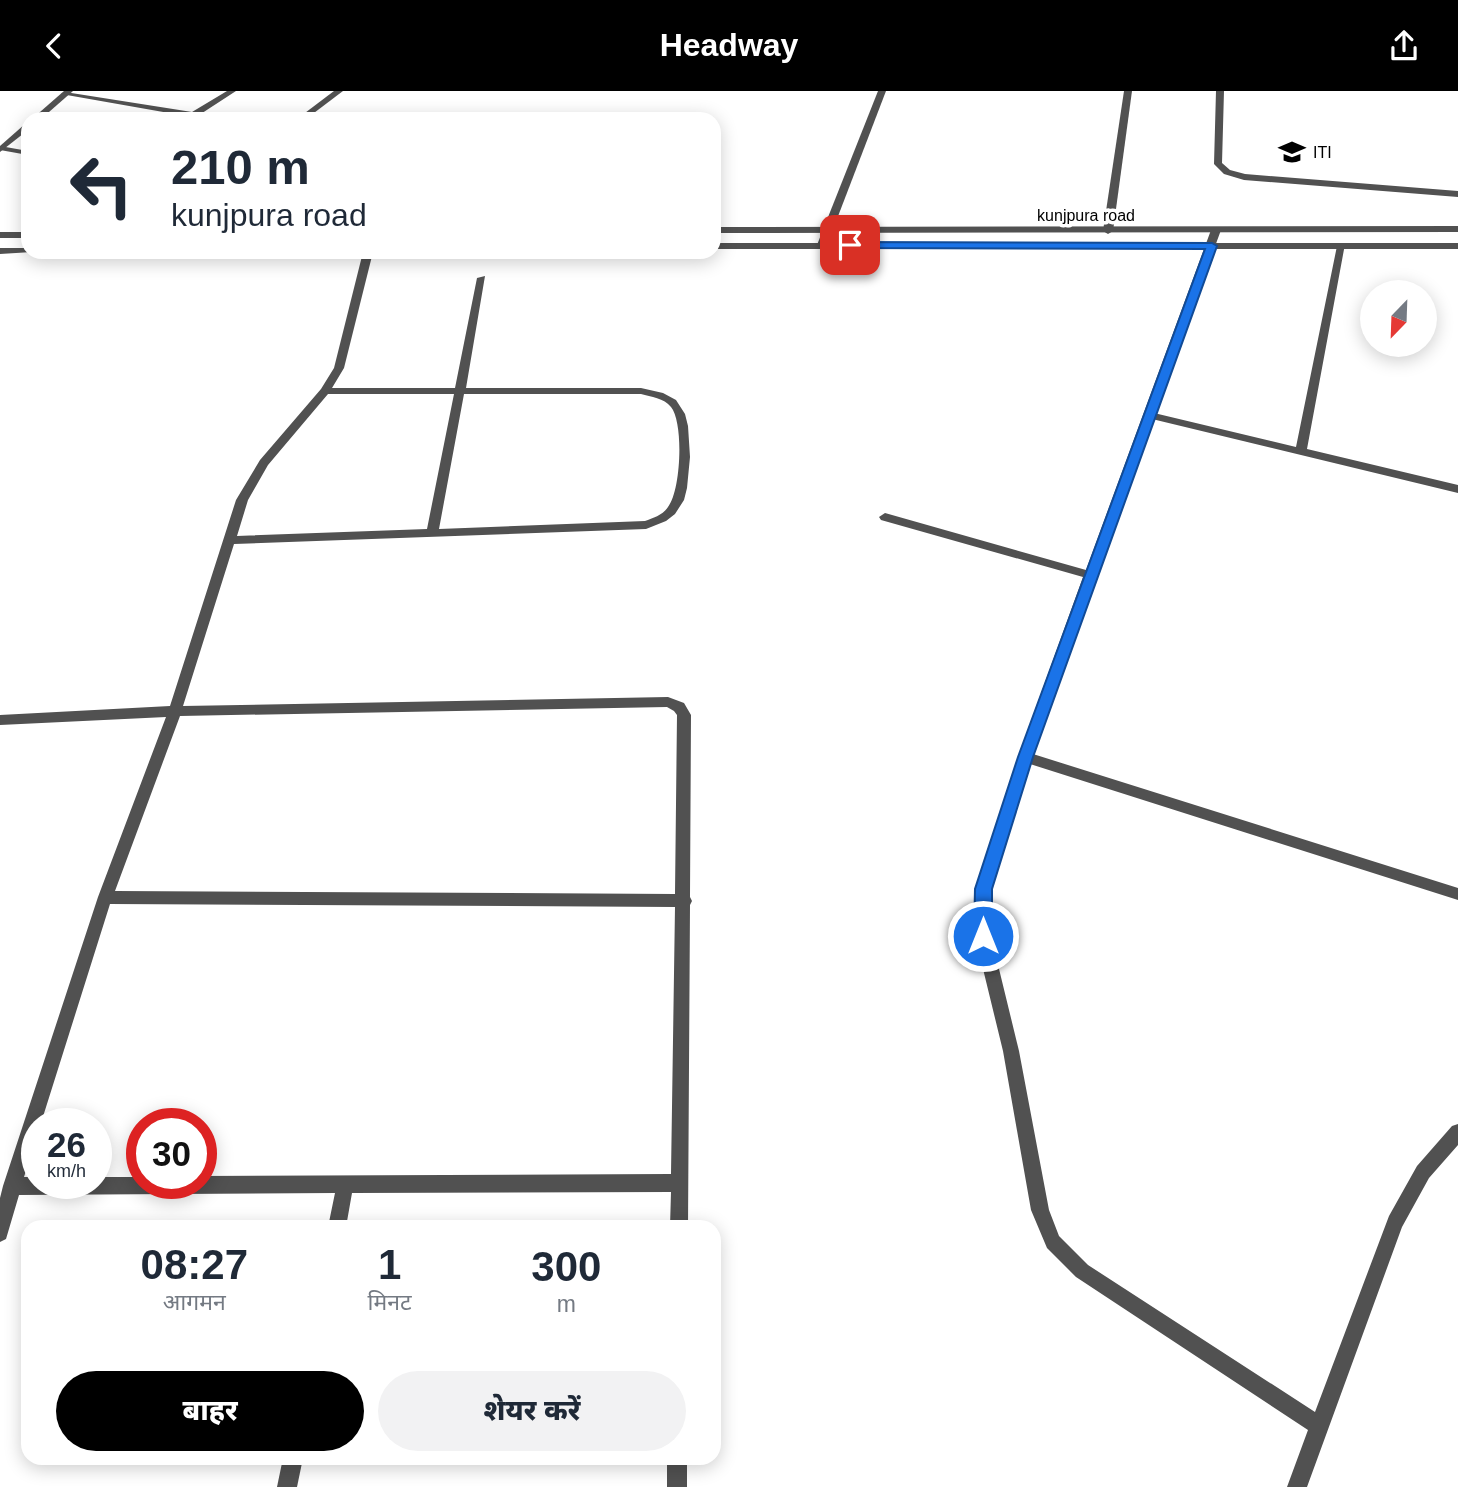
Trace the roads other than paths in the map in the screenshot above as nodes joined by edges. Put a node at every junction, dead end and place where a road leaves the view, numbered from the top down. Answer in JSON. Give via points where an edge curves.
{"nodes":[{"id":1,"x":232,"y":91,"type":"edge"},
{"id":2,"x":339,"y":91,"type":"edge"},
{"id":3,"x":882,"y":91,"type":"edge"},
{"id":4,"x":1128,"y":91,"type":"edge"},
{"id":5,"x":1220,"y":91,"type":"edge"},
{"id":6,"x":67,"y":93,"type":"edge"},
{"id":7,"x":44,"y":112,"type":"edge"},
{"id":8,"x":165,"y":112,"type":"edge"},
{"id":9,"x":199,"y":112,"type":"edge"},
{"id":10,"x":310,"y":112,"type":"edge"},
{"id":11,"x":21,"y":132,"type":"edge"},
{"id":12,"x":2,"y":149,"type":"edge"},
{"id":13,"x":21,"y":152,"type":"edge"},
{"id":14,"x":1458,"y":194,"type":"edge"},
{"id":15,"x":1458,"y":229,"type":"edge"},
{"id":16,"x":721,"y":230,"type":"edge"},
{"id":17,"x":829,"y":230,"type":"junction"},
{"id":18,"x":1216,"y":230,"type":"junction"},
{"id":19,"x":1108,"y":231,"type":"junction"},
{"id":20,"x":0,"y":235,"type":"edge"},
{"id":21,"x":21,"y":235,"type":"edge"},
{"id":22,"x":822,"y":245,"type":"junction"},
{"id":23,"x":721,"y":246,"type":"edge"},
{"id":24,"x":1212,"y":246,"type":"junction"},
{"id":25,"x":1342,"y":246,"type":"junction"},
{"id":26,"x":1458,"y":246,"type":"edge"},
{"id":27,"x":0,"y":251,"type":"edge"},
{"id":28,"x":21,"y":251,"type":"edge"},
{"id":29,"x":366,"y":259,"type":"edge"},
{"id":30,"x":482,"y":278,"type":"dead end"},
{"id":31,"x":325,"y":391,"type":"junction"},
{"id":32,"x":460,"y":392,"type":"junction"},
{"id":33,"x":1149,"y":415,"type":"junction"},
{"id":34,"x":1301,"y":451,"type":"junction"},
{"id":35,"x":1458,"y":489,"type":"edge"},
{"id":36,"x":885,"y":516,"type":"dead end"},
{"id":37,"x":432,"y":532,"type":"junction"},
{"id":38,"x":230,"y":540,"type":"junction"},
{"id":39,"x":1090,"y":575,"type":"junction"},
{"id":40,"x":175,"y":711,"type":"junction"},
{"id":41,"x":0,"y":719,"type":"edge"},
{"id":42,"x":1025,"y":757,"type":"junction"},
{"id":43,"x":1458,"y":894,"type":"edge"},
{"id":44,"x":105,"y":897,"type":"junction"},
{"id":45,"x":684,"y":901,"type":"junction"},
{"id":46,"x":1458,"y":1132,"type":"edge"},
{"id":47,"x":679,"y":1183,"type":"junction"},
{"id":48,"x":12,"y":1186,"type":"junction"},
{"id":49,"x":345,"y":1186,"type":"junction"},
{"id":50,"x":339,"y":1220,"type":"edge"},
{"id":51,"x":679,"y":1220,"type":"edge"},
{"id":52,"x":0,"y":1233,"type":"edge"},
{"id":53,"x":1319,"y":1426,"type":"junction"},
{"id":54,"x":292,"y":1465,"type":"edge"},
{"id":55,"x":677,"y":1465,"type":"edge"},
{"id":56,"x":288,"y":1487,"type":"edge"},
{"id":57,"x":677,"y":1487,"type":"edge"},
{"id":58,"x":1297,"y":1487,"type":"edge"}],
"edges":[{"from":1,"to":9,"type":"street"},
{"from":2,"to":10,"type":"street"},
{"from":3,"to":17,"type":"street"},
{"from":4,"to":19,"type":"street"},
{"from":5,"to":14,"type":"street","via":[[1218,164],[1227,172]]},
{"from":6,"to":7,"type":"street"},
{"from":6,"to":8,"type":"street"},
{"from":11,"to":12,"type":"street"},
{"from":12,"to":13,"type":"street"},
{"from":15,"to":18,"type":"street","name":"kunjpura road"},
{"from":16,"to":17,"type":"street","name":"kunjpura road"},
{"from":17,"to":19,"type":"street","name":"kunjpura road"},
{"from":17,"to":22,"type":"street"},
{"from":18,"to":19,"type":"street","name":"kunjpura road"},
{"from":18,"to":24,"type":"street"},
{"from":20,"to":21,"type":"street"},
{"from":22,"to":23,"type":"street","name":"kunjpura road"},
{"from":22,"to":24,"type":"street","name":"kunjpura road"},
{"from":24,"to":25,"type":"street","name":"kunjpura road"},
{"from":24,"to":33,"type":"street"},
{"from":25,"to":26,"type":"street","name":"kunjpura road"},
{"from":25,"to":34,"type":"street"},
{"from":27,"to":28,"type":"street"},
{"from":29,"to":31,"type":"street","via":[[339,368]]},
{"from":30,"to":32,"type":"street"},
{"from":31,"to":32,"type":"street"},
{"from":31,"to":38,"type":"street","via":[[264,463],[242,501]]},
{"from":32,"to":37,"type":"street"},
{"from":32,"to":37,"type":"street","via":[[641,391],[661,395],[676,405],[682,422],[680,495],[664,519],[646,524]]},
{"from":33,"to":34,"type":"street"},
{"from":33,"to":39,"type":"street"},
{"from":34,"to":35,"type":"street"},
{"from":36,"to":39,"type":"street"},
{"from":37,"to":38,"type":"street"},
{"from":38,"to":40,"type":"street"},
{"from":39,"to":42,"type":"street"},
{"from":40,"to":41,"type":"street"},
{"from":40,"to":44,"type":"street"},
{"from":40,"to":45,"type":"street","via":[[668,702],[684,715]]},
{"from":42,"to":43,"type":"street"},
{"from":42,"to":53,"type":"street","via":[[983,889],[983,936],[1011,1051],[1040,1210],[1054,1242],[1082,1272]]},
{"from":44,"to":45,"type":"street"},
{"from":44,"to":48,"type":"street"},
{"from":45,"to":47,"type":"street"},
{"from":46,"to":53,"type":"street","via":[[1423,1172],[1395,1222]]},
{"from":47,"to":49,"type":"street"},
{"from":47,"to":51,"type":"street"},
{"from":48,"to":49,"type":"street"},
{"from":48,"to":52,"type":"street"},
{"from":49,"to":50,"type":"street"},
{"from":53,"to":58,"type":"street"},
{"from":54,"to":56,"type":"street"},
{"from":55,"to":57,"type":"street"}]}
